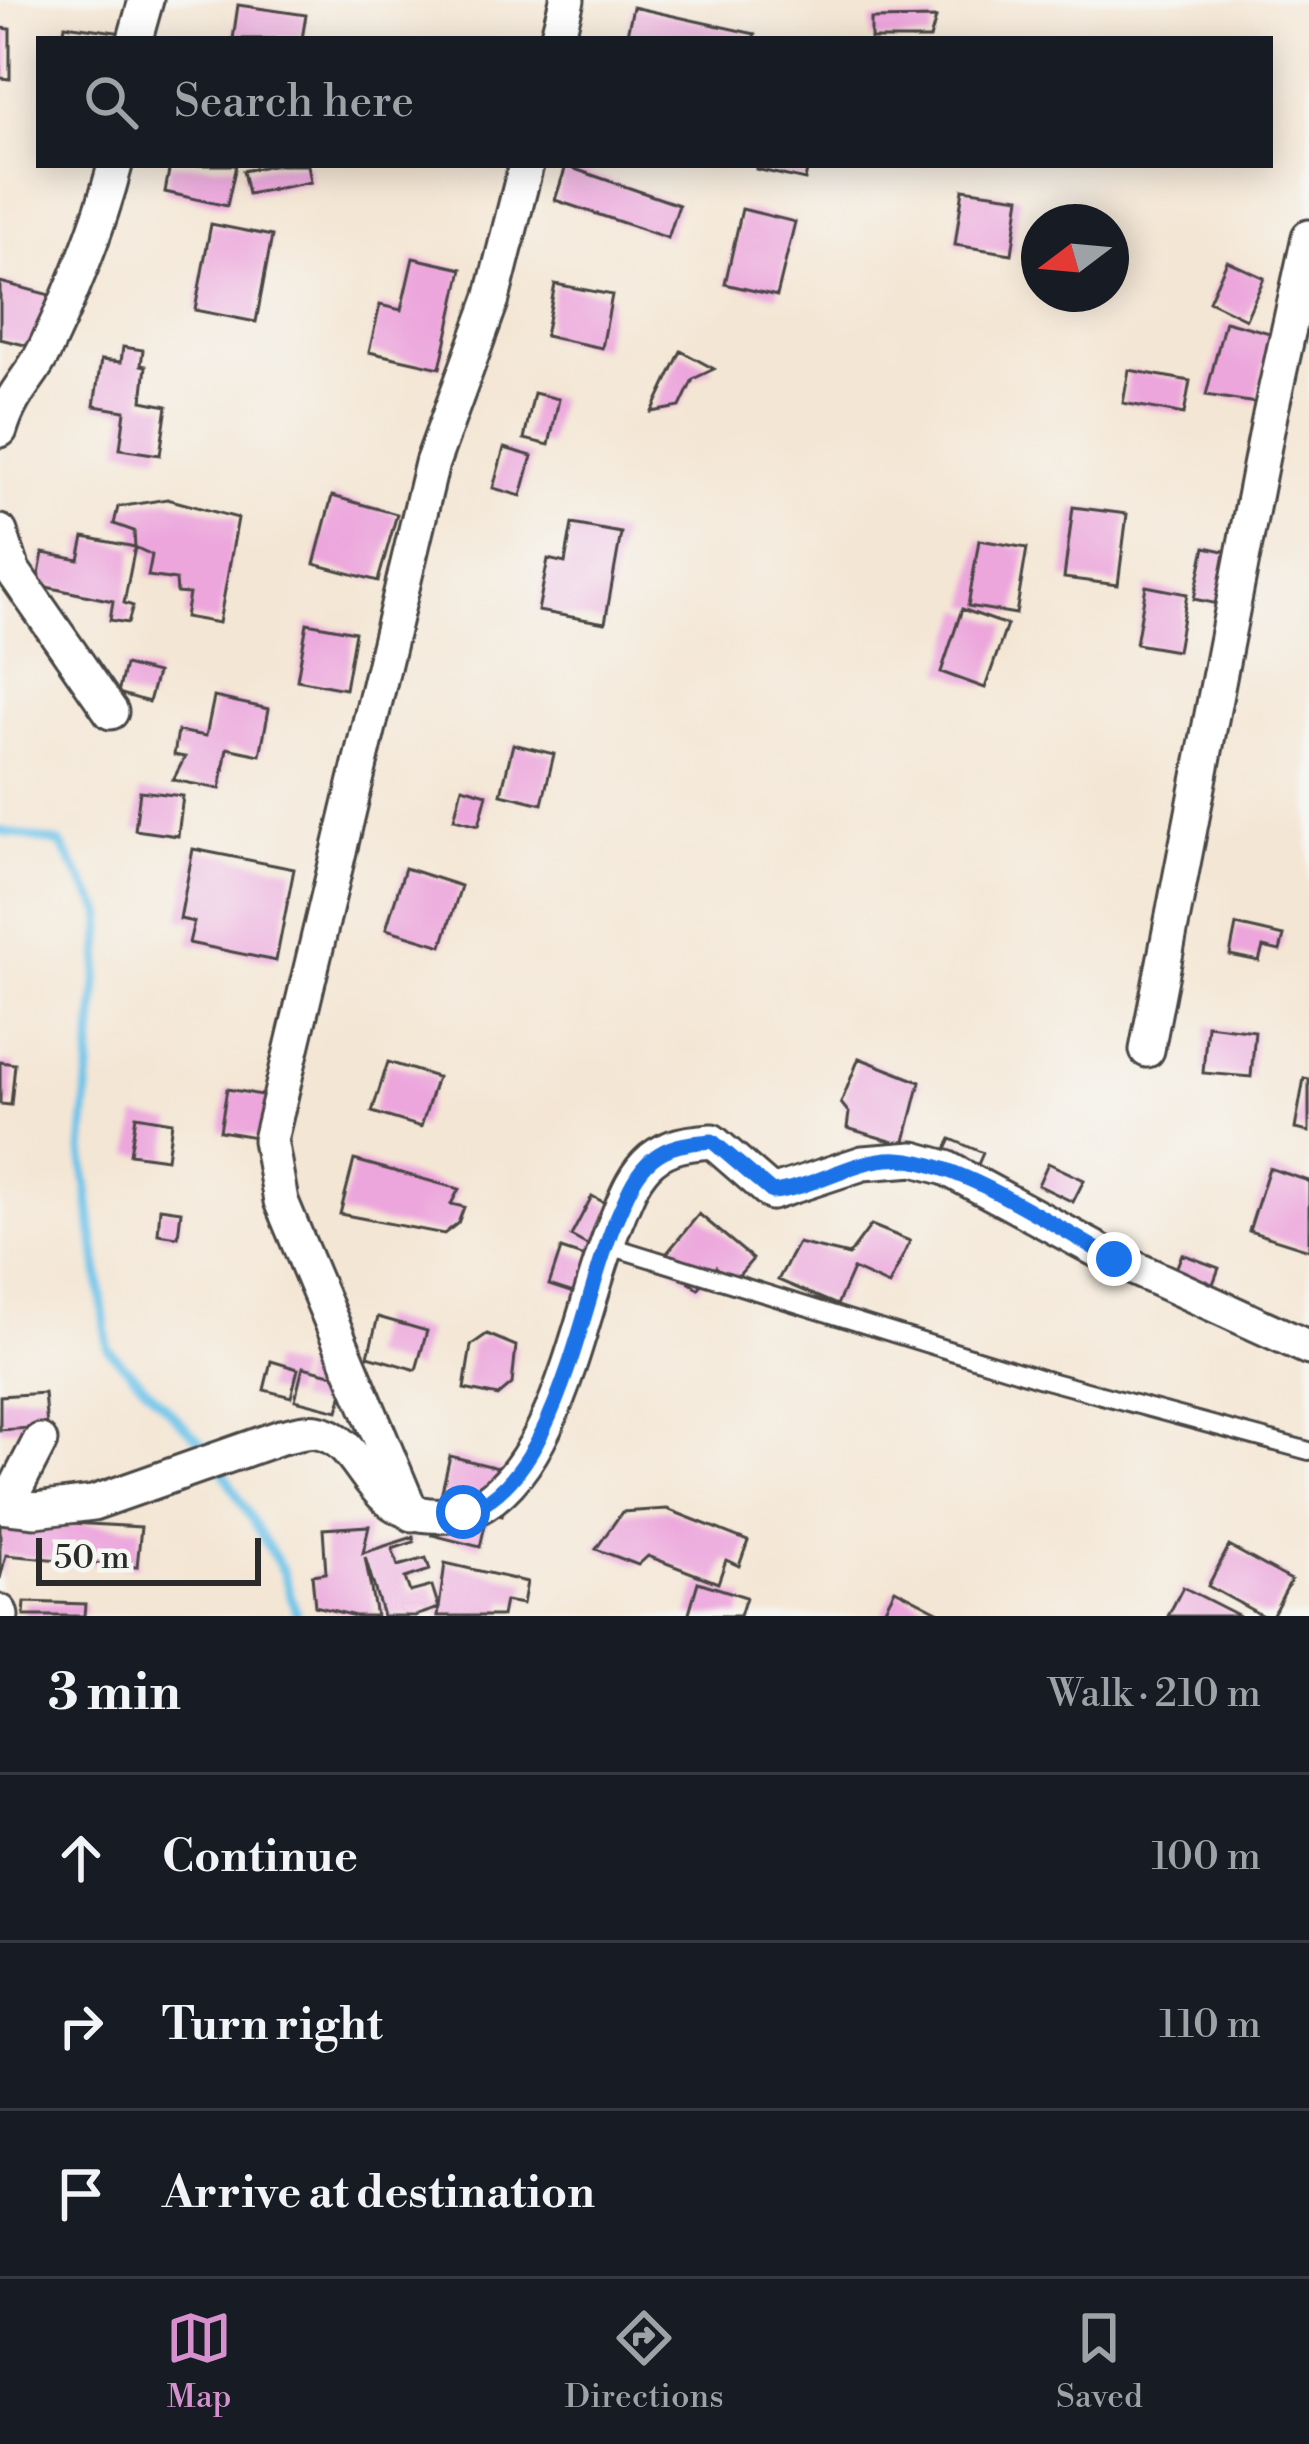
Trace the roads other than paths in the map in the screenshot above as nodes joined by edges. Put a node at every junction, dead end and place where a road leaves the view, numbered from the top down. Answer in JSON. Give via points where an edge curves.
{"nodes":[{"id":1,"x":146,"y":0,"type":"edge"},
{"id":2,"x":567,"y":0,"type":"edge"},
{"id":3,"x":136,"y":36,"type":"edge"},
{"id":4,"x":558,"y":36,"type":"edge"},
{"id":5,"x":114,"y":168,"type":"edge"},
{"id":6,"x":525,"y":168,"type":"edge"},
{"id":7,"x":1309,"y":237,"type":"edge"},
{"id":8,"x":0,"y":430,"type":"edge"},
{"id":9,"x":0,"y":532,"type":"edge"},
{"id":10,"x":111,"y":712,"type":"dead end"},
{"id":11,"x":1147,"y":1050,"type":"dead end"},
{"id":12,"x":606,"y":1244,"type":"junction"},
{"id":13,"x":1309,"y":1348,"type":"edge"},
{"id":14,"x":40,"y":1441,"type":"dead end"},
{"id":15,"x":1309,"y":1451,"type":"edge"},
{"id":16,"x":3,"y":1506,"type":"edge"},
{"id":17,"x":412,"y":1514,"type":"junction"}],
"edges":[{"from":1,"to":3,"type":"street"},
{"from":2,"to":4,"type":"street"},
{"from":5,"to":8,"type":"street","via":[[53,330]]},
{"from":6,"to":17,"type":"street","via":[[492,299],[432,464],[270,1140],[281,1201]]},
{"from":7,"to":11,"type":"street"},
{"from":9,"to":10,"type":"street","via":[[13,571]]},
{"from":12,"to":13,"type":"street","via":[[638,1174],[680,1144],[712,1141],[772,1192],[862,1163],[914,1159]]},
{"from":12,"to":15,"type":"lane","via":[[1042,1379]]},
{"from":12,"to":17,"type":"street","via":[[552,1411],[518,1475],[473,1510]]},
{"from":14,"to":16,"type":"street"},
{"from":16,"to":17,"type":"street","via":[[93,1503],[313,1431],[332,1437],[386,1501]]}]}
